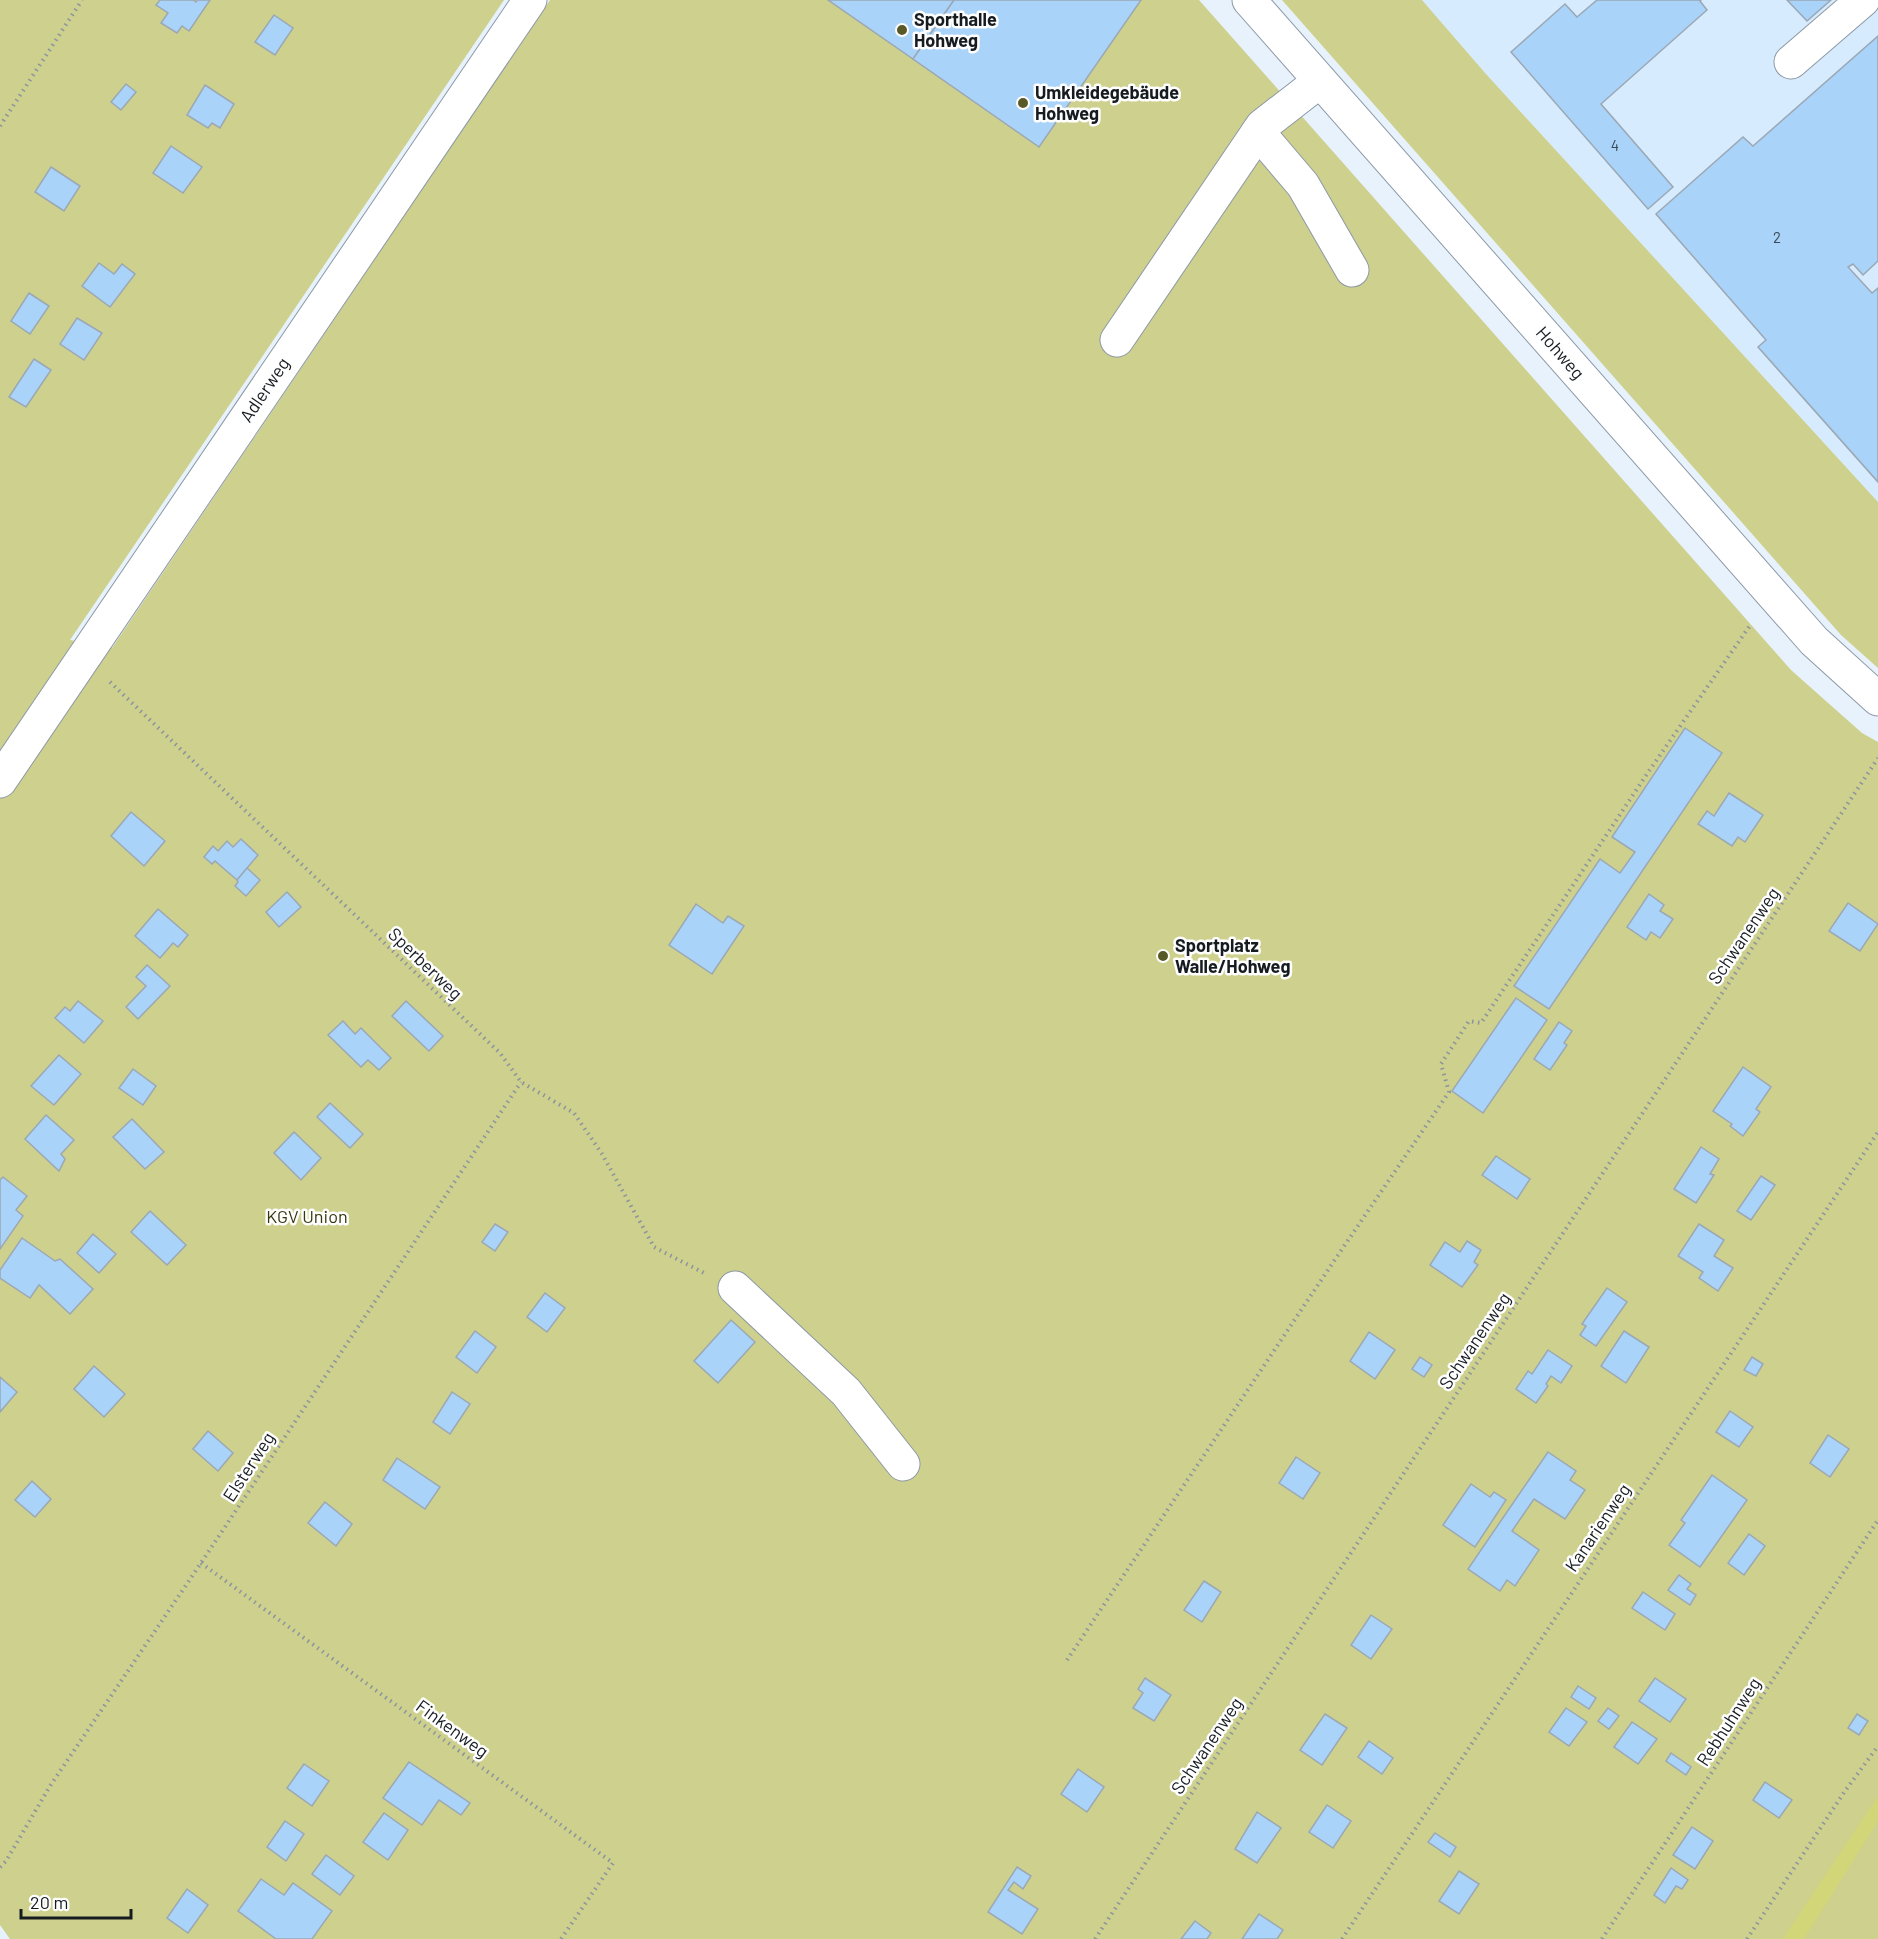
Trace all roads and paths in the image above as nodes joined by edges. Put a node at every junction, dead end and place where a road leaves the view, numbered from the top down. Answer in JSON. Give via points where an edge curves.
{"nodes":[{"id":1,"x":82,"y":0,"type":"edge"},
{"id":2,"x":530,"y":0,"type":"edge"},
{"id":3,"x":1249,"y":0,"type":"edge"},
{"id":4,"x":1863,"y":0,"type":"edge"},
{"id":5,"x":1791,"y":62,"type":"dead end"},
{"id":6,"x":1320,"y":81,"type":"junction"},
{"id":7,"x":0,"y":126,"type":"edge"},
{"id":8,"x":1258,"y":132,"type":"junction"},
{"id":9,"x":1352,"y":270,"type":"dead end"},
{"id":10,"x":1117,"y":340,"type":"dead end"},
{"id":11,"x":1772,"y":593,"type":"junction"},
{"id":12,"x":84,"y":657,"type":"junction"},
{"id":13,"x":1878,"y":699,"type":"edge"},
{"id":14,"x":1878,"y":758,"type":"edge"},
{"id":15,"x":0,"y":781,"type":"edge"},
{"id":16,"x":521,"y":1082,"type":"junction"},
{"id":17,"x":1878,"y":1132,"type":"edge"},
{"id":18,"x":735,"y":1288,"type":"joint"},
{"id":19,"x":903,"y":1464,"type":"dead end"},
{"id":20,"x":1878,"y":1520,"type":"edge"},
{"id":21,"x":201,"y":1563,"type":"junction"},
{"id":22,"x":1067,"y":1660,"type":"dead end"},
{"id":23,"x":1878,"y":1746,"type":"edge"},
{"id":24,"x":0,"y":1867,"type":"edge"},
{"id":25,"x":561,"y":1939,"type":"edge"},
{"id":26,"x":1095,"y":1939,"type":"edge"},
{"id":27,"x":1342,"y":1939,"type":"edge"},
{"id":28,"x":1602,"y":1939,"type":"edge"},
{"id":29,"x":1747,"y":1939,"type":"edge"}],
"edges":[{"from":1,"to":7,"type":"path"},
{"from":2,"to":12,"type":"street","name":"Adlerweg"},
{"from":3,"to":6,"type":"street","name":"Hohweg"},
{"from":4,"to":5,"type":"street"},
{"from":6,"to":8,"type":"street"},
{"from":6,"to":11,"type":"street","name":"Hohweg"},
{"from":8,"to":9,"type":"street","via":[[1303,185]]},
{"from":8,"to":10,"type":"street"},
{"from":11,"to":13,"type":"street","name":"Hohweg","via":[[1814,641]]},
{"from":11,"to":22,"type":"path","via":[[1481,1023],[1469,1021],[1441,1064],[1449,1092]]},
{"from":12,"to":15,"type":"street","name":"Adlerweg"},
{"from":12,"to":16,"type":"path","name":"Sperberweg","via":[[500,1053]]},
{"from":14,"to":26,"type":"path","name":"Schwanenweg"},
{"from":16,"to":18,"type":"path","name":"Sperberweg","via":[[574,1113],[602,1154],[654,1247]]},
{"from":16,"to":21,"type":"path","name":"Elsterweg"},
{"from":17,"to":27,"type":"path","name":"Kanarienweg"},
{"from":18,"to":19,"type":"street","via":[[846,1392]]},
{"from":20,"to":28,"type":"path","name":"Rebhuhnweg"},
{"from":21,"to":24,"type":"path","name":"Elsterweg"},
{"from":21,"to":25,"type":"path","name":"Finkenweg","via":[[613,1863]]},
{"from":23,"to":29,"type":"path"}]}
